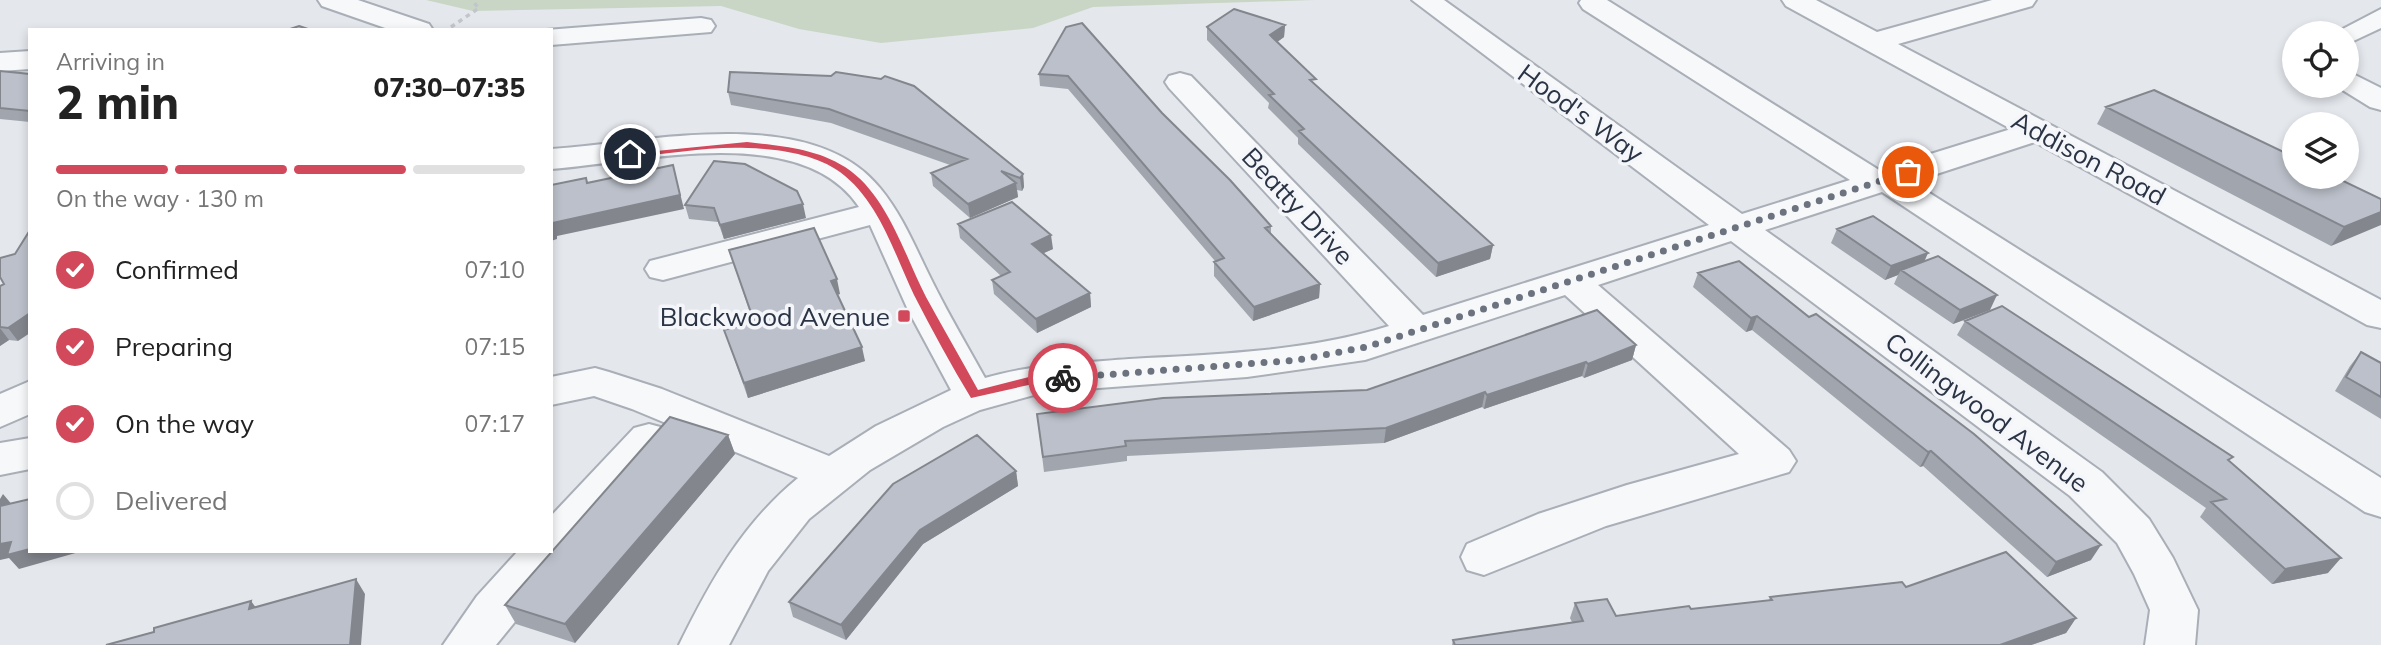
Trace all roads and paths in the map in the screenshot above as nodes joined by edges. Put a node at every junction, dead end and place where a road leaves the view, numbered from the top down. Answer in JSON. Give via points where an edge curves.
{"nodes":[{"id":1,"x":332,"y":0,"type":"edge"},
{"id":2,"x":471,"y":0,"type":"edge"},
{"id":3,"x":1426,"y":0,"type":"edge"},
{"id":4,"x":1796,"y":0,"type":"edge"},
{"id":5,"x":2022,"y":0,"type":"edge"},
{"id":6,"x":1593,"y":3,"type":"dead end"},
{"id":7,"x":2381,"y":17,"type":"edge"},
{"id":8,"x":701,"y":26,"type":"dead end"},
{"id":9,"x":413,"y":28,"type":"edge"},
{"id":10,"x":450,"y":28,"type":"edge"},
{"id":11,"x":2359,"y":29,"type":"edge"},
{"id":12,"x":553,"y":37,"type":"edge"},
{"id":13,"x":1872,"y":42,"type":"junction"},
{"id":14,"x":28,"y":60,"type":"edge"},
{"id":15,"x":0,"y":62,"type":"edge"},
{"id":16,"x":1180,"y":82,"type":"dead end"},
{"id":17,"x":2359,"y":87,"type":"edge"},
{"id":18,"x":2381,"y":100,"type":"edge"},
{"id":19,"x":2038,"y":131,"type":"junction"},
{"id":20,"x":553,"y":159,"type":"edge"},
{"id":21,"x":1879,"y":181,"type":"junction"},
{"id":22,"x":880,"y":212,"type":"junction"},
{"id":23,"x":1735,"y":227,"type":"junction"},
{"id":24,"x":663,"y":269,"type":"dead end"},
{"id":25,"x":1570,"y":280,"type":"junction"},
{"id":26,"x":2381,"y":316,"type":"edge"},
{"id":27,"x":1415,"y":330,"type":"junction"},
{"id":28,"x":553,"y":391,"type":"edge"},
{"id":29,"x":28,"y":395,"type":"edge"},
{"id":30,"x":975,"y":396,"type":"junction"},
{"id":31,"x":0,"y":412,"type":"edge"},
{"id":32,"x":649,"y":439,"type":"edge"},
{"id":33,"x":28,"y":453,"type":"edge"},
{"id":34,"x":0,"y":458,"type":"edge"},
{"id":35,"x":835,"y":476,"type":"junction"},
{"id":36,"x":2381,"y":500,"type":"edge"},
{"id":37,"x":553,"y":545,"type":"edge"},
{"id":38,"x":545,"y":553,"type":"edge"},
{"id":39,"x":1485,"y":557,"type":"dead end"},
{"id":40,"x":468,"y":645,"type":"edge"},
{"id":41,"x":704,"y":645,"type":"edge"},
{"id":42,"x":2170,"y":645,"type":"edge"}],
"edges":[{"from":1,"to":9,"type":"street"},
{"from":2,"to":10,"type":"path","via":[[479,8]]},
{"from":3,"to":23,"type":"street","name":"Hood's Way"},
{"from":4,"to":13,"type":"street","name":"Addison Road"},
{"from":5,"to":13,"type":"street"},
{"from":6,"to":21,"type":"street"},
{"from":7,"to":11,"type":"street"},
{"from":8,"to":12,"type":"street"},
{"from":13,"to":19,"type":"street","name":"Addison Road"},
{"from":14,"to":15,"type":"street"},
{"from":16,"to":27,"type":"street","name":"Beatty Drive"},
{"from":17,"to":18,"type":"street"},
{"from":19,"to":21,"type":"street"},
{"from":19,"to":26,"type":"street","name":"Addison Road"},
{"from":20,"to":22,"type":"street","via":[[733,145],[798,151],[842,169],[861,185]]},
{"from":21,"to":23,"type":"street"},
{"from":21,"to":36,"type":"street"},
{"from":22,"to":24,"type":"street"},
{"from":22,"to":30,"type":"street"},
{"from":23,"to":25,"type":"street"},
{"from":23,"to":42,"type":"street","name":"Collingwood Avenue","via":[[2086,484],[2133,531],[2155,571],[2174,610]]},
{"from":25,"to":27,"type":"street"},
{"from":25,"to":39,"type":"street","via":[[1774,461],[1607,508],[1529,535]]},
{"from":27,"to":30,"type":"street","via":[[1366,347],[1298,360],[1033,380]]},
{"from":28,"to":35,"type":"street","via":[[595,382]]},
{"from":29,"to":31,"type":"street"},
{"from":30,"to":35,"type":"street","via":[[892,436]]},
{"from":32,"to":37,"type":"street"},
{"from":33,"to":34,"type":"street"},
{"from":35,"to":41,"type":"street","via":[[772,530],[736,580]]},
{"from":38,"to":40,"type":"street"}]}
